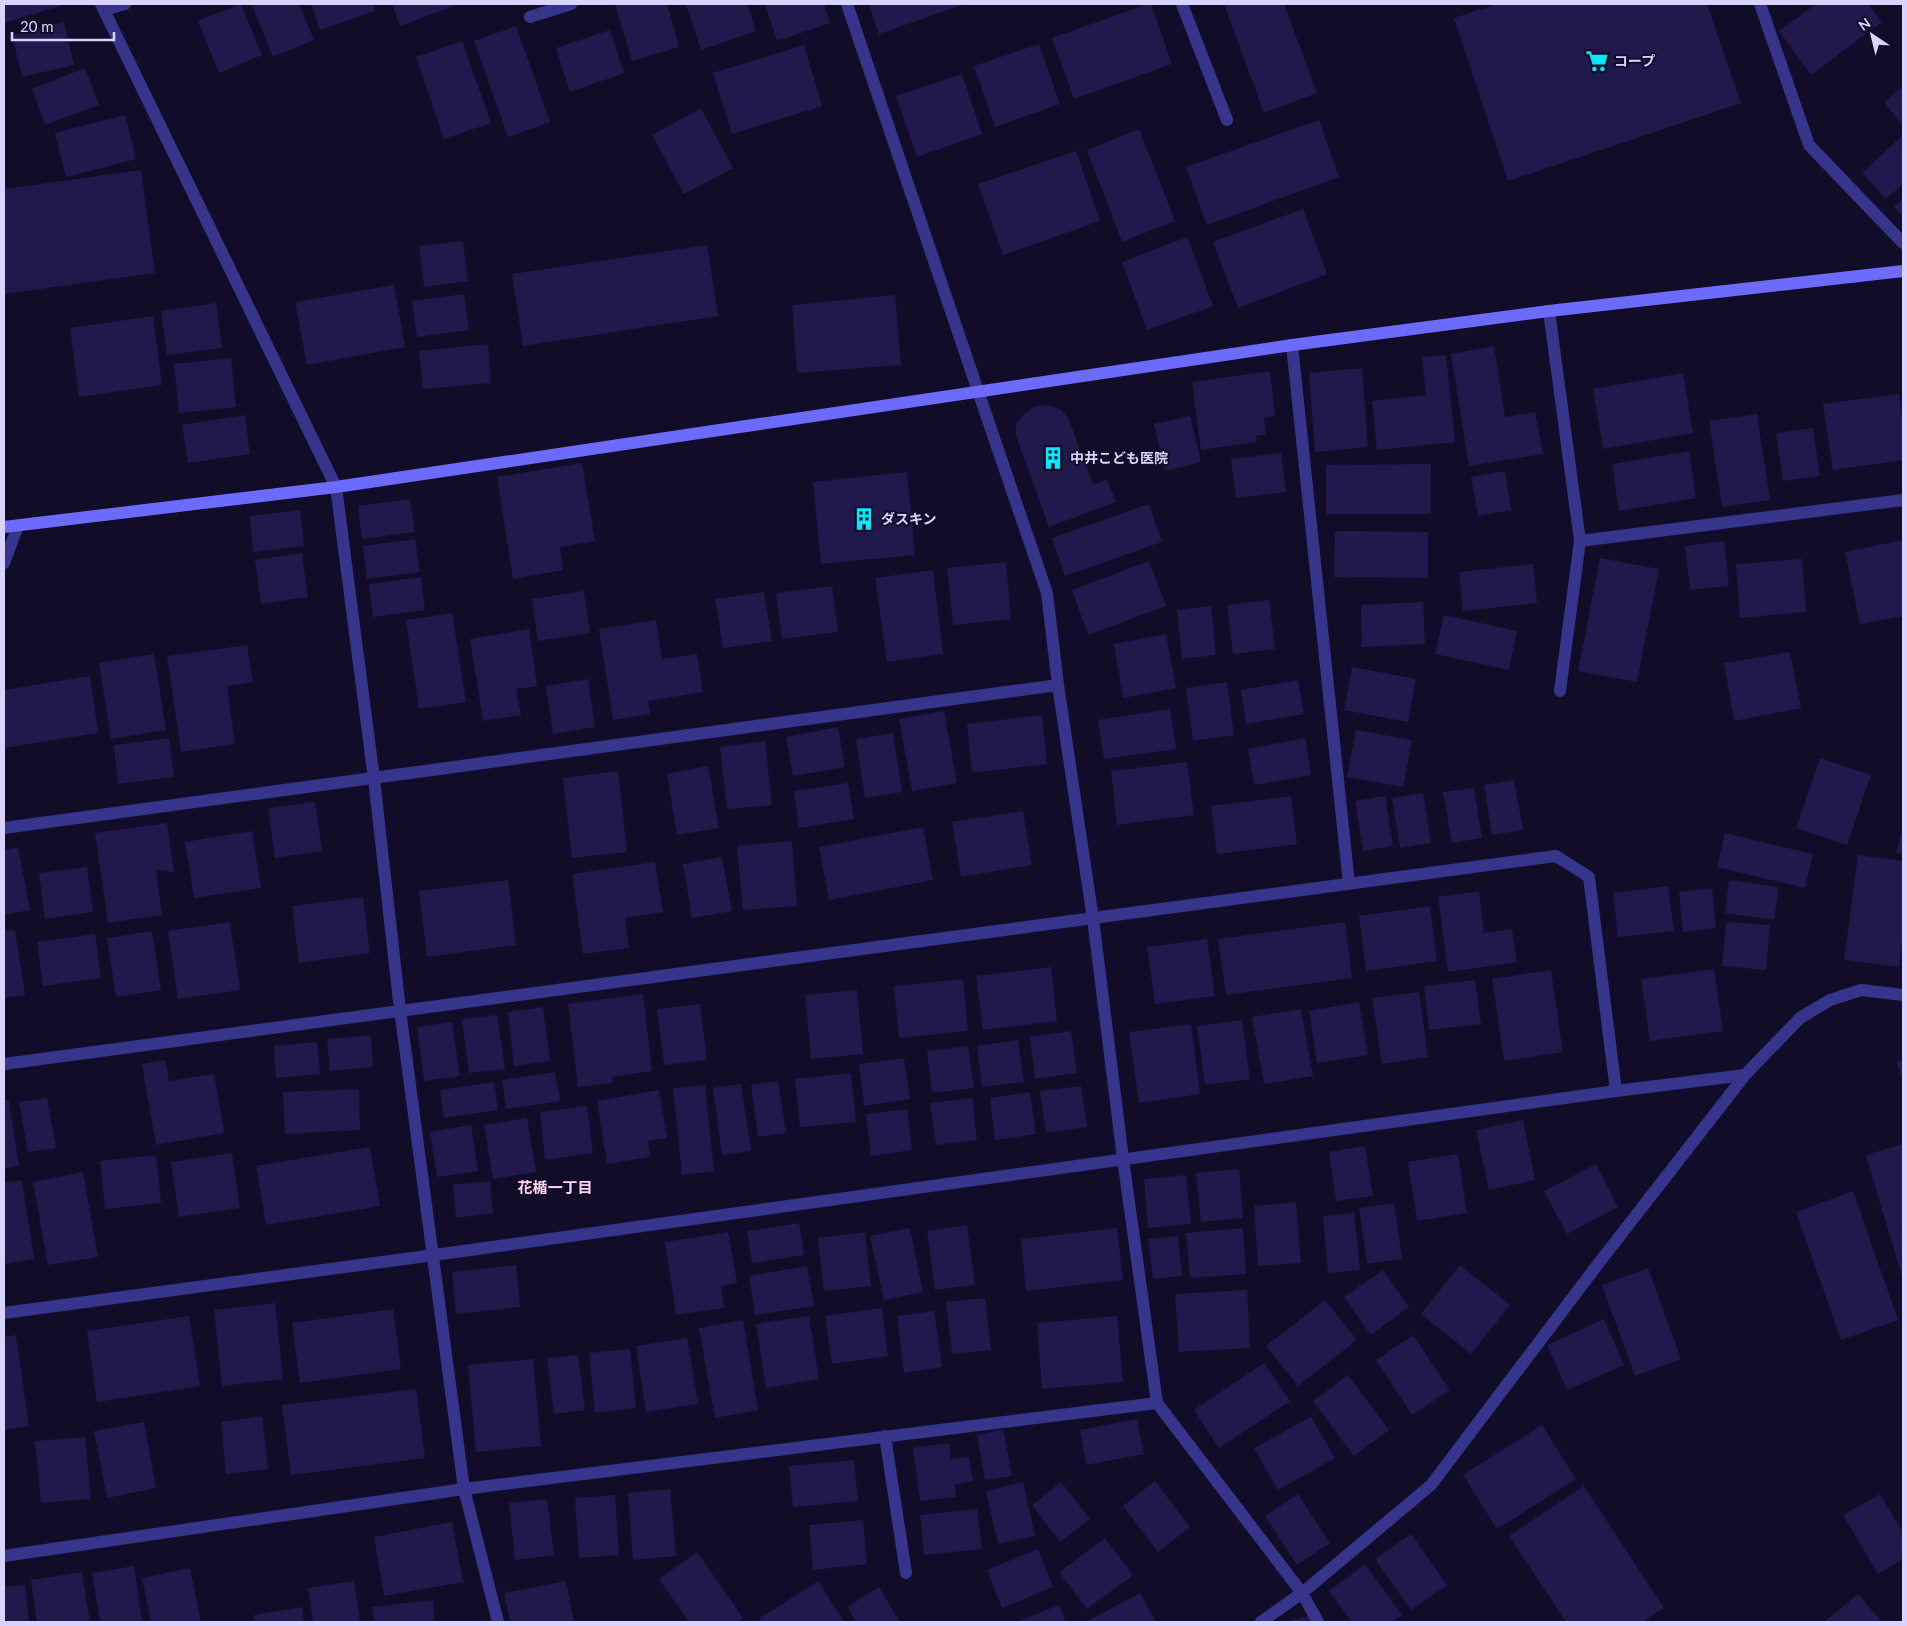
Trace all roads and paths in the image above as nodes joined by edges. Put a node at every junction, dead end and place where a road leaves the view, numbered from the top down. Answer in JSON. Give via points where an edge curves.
{"nodes":[{"id":1,"x":124,"y":4,"type":"edge"},
{"id":2,"x":570,"y":4,"type":"edge"},
{"id":3,"x":847,"y":4,"type":"edge"},
{"id":4,"x":1182,"y":4,"type":"edge"},
{"id":5,"x":1760,"y":4,"type":"edge"},
{"id":6,"x":103,"y":7,"type":"edge"},
{"id":7,"x":530,"y":17,"type":"dead end"},
{"id":8,"x":1227,"y":120,"type":"dead end"},
{"id":9,"x":1903,"y":244,"type":"edge"},
{"id":10,"x":1903,"y":271,"type":"edge"},
{"id":11,"x":1549,"y":311,"type":"junction"},
{"id":12,"x":1292,"y":345,"type":"junction"},
{"id":13,"x":978,"y":391,"type":"junction"},
{"id":14,"x":336,"y":487,"type":"junction"},
{"id":15,"x":1903,"y":500,"type":"edge"},
{"id":16,"x":18,"y":526,"type":"junction"},
{"id":17,"x":4,"y":527,"type":"edge"},
{"id":18,"x":1580,"y":541,"type":"junction"},
{"id":19,"x":4,"y":563,"type":"edge"},
{"id":20,"x":1058,"y":685,"type":"junction"},
{"id":21,"x":1560,"y":691,"type":"dead end"},
{"id":22,"x":374,"y":779,"type":"junction"},
{"id":23,"x":4,"y":828,"type":"edge"},
{"id":24,"x":1349,"y":884,"type":"junction"},
{"id":25,"x":1093,"y":919,"type":"junction"},
{"id":26,"x":1903,"y":995,"type":"edge"},
{"id":27,"x":400,"y":1010,"type":"junction"},
{"id":28,"x":4,"y":1064,"type":"edge"},
{"id":29,"x":1744,"y":1075,"type":"junction"},
{"id":30,"x":1616,"y":1091,"type":"junction"},
{"id":31,"x":1123,"y":1159,"type":"junction"},
{"id":32,"x":434,"y":1255,"type":"junction"},
{"id":33,"x":4,"y":1312,"type":"edge"},
{"id":34,"x":1157,"y":1403,"type":"junction"},
{"id":35,"x":886,"y":1436,"type":"junction"},
{"id":36,"x":464,"y":1489,"type":"junction"},
{"id":37,"x":4,"y":1556,"type":"edge"},
{"id":38,"x":906,"y":1573,"type":"dead end"},
{"id":39,"x":1302,"y":1593,"type":"junction"},
{"id":40,"x":498,"y":1622,"type":"edge"},
{"id":41,"x":1261,"y":1622,"type":"edge"},
{"id":42,"x":1318,"y":1622,"type":"edge"}],
"edges":[{"from":1,"to":6,"type":"street"},
{"from":2,"to":7,"type":"street"},
{"from":3,"to":13,"type":"street"},
{"from":4,"to":8,"type":"street"},
{"from":5,"to":9,"type":"street","via":[[1809,145]]},
{"from":6,"to":14,"type":"street"},
{"from":10,"to":11,"type":"street"},
{"from":11,"to":12,"type":"street"},
{"from":11,"to":18,"type":"street"},
{"from":12,"to":13,"type":"street"},
{"from":12,"to":24,"type":"street"},
{"from":13,"to":14,"type":"street"},
{"from":13,"to":20,"type":"street","via":[[1047,593]]},
{"from":14,"to":16,"type":"street"},
{"from":14,"to":22,"type":"street"},
{"from":15,"to":18,"type":"street"},
{"from":16,"to":17,"type":"street"},
{"from":16,"to":19,"type":"street"},
{"from":18,"to":21,"type":"street"},
{"from":20,"to":22,"type":"street"},
{"from":20,"to":25,"type":"street"},
{"from":22,"to":23,"type":"street"},
{"from":22,"to":27,"type":"street"},
{"from":24,"to":25,"type":"street"},
{"from":24,"to":30,"type":"street","via":[[1556,856],[1589,877]]},
{"from":25,"to":27,"type":"street"},
{"from":25,"to":31,"type":"street"},
{"from":26,"to":29,"type":"street","via":[[1861,990],[1830,1000],[1800,1018]]},
{"from":27,"to":28,"type":"street"},
{"from":27,"to":32,"type":"street"},
{"from":29,"to":30,"type":"street"},
{"from":29,"to":39,"type":"street","via":[[1431,1485]]},
{"from":30,"to":31,"type":"street"},
{"from":31,"to":32,"type":"street"},
{"from":31,"to":34,"type":"street"},
{"from":32,"to":33,"type":"street"},
{"from":32,"to":36,"type":"street"},
{"from":34,"to":35,"type":"street"},
{"from":34,"to":39,"type":"street"},
{"from":35,"to":36,"type":"street"},
{"from":35,"to":38,"type":"street"},
{"from":36,"to":37,"type":"street"},
{"from":36,"to":40,"type":"street"},
{"from":39,"to":41,"type":"street"},
{"from":39,"to":42,"type":"street"}]}
